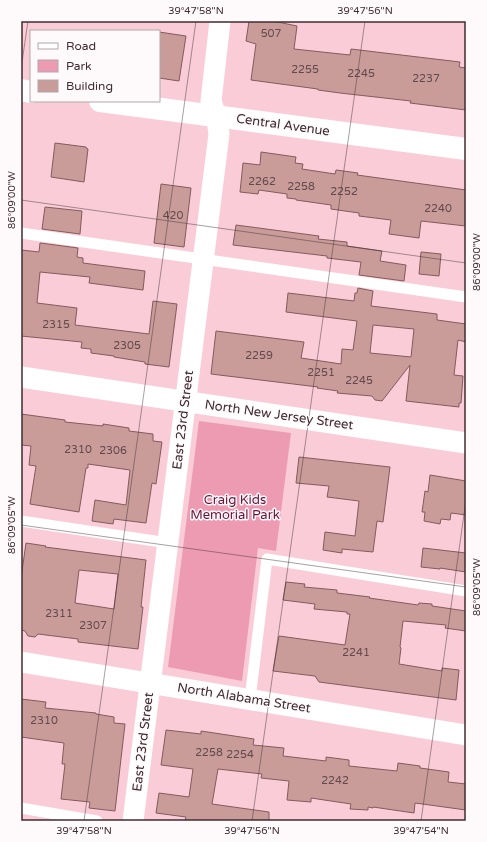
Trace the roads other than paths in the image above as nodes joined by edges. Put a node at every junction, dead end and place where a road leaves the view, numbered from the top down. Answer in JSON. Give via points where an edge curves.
{"nodes":[{"id":1,"x":220,"y":21,"type":"edge"},
{"id":2,"x":108,"y":102,"type":"edge"},
{"id":3,"x":216,"y":116,"type":"junction"},
{"id":4,"x":466,"y":149,"type":"edge"},
{"id":5,"x":21,"y":233,"type":"edge"},
{"id":6,"x":203,"y":259,"type":"junction"},
{"id":7,"x":466,"y":297,"type":"edge"},
{"id":8,"x":21,"y":377,"type":"edge"},
{"id":9,"x":185,"y":401,"type":"junction"},
{"id":10,"x":466,"y":443,"type":"edge"},
{"id":11,"x":21,"y":521,"type":"edge"},
{"id":12,"x":168,"y":543,"type":"junction"},
{"id":13,"x":466,"y":590,"type":"edge"},
{"id":14,"x":21,"y":662,"type":"edge"},
{"id":15,"x":151,"y":683,"type":"junction"},
{"id":16,"x":250,"y":699,"type":"junction"},
{"id":17,"x":466,"y":735,"type":"edge"},
{"id":18,"x":21,"y":808,"type":"edge"},
{"id":19,"x":97,"y":821,"type":"edge"},
{"id":20,"x":133,"y":821,"type":"edge"}],
"edges":[{"from":1,"to":3,"type":"street","name":"East 23rd Street","via":[[211,100]]},
{"from":2,"to":3,"type":"main road","name":"Central Avenue"},
{"from":3,"to":4,"type":"main road","name":"Central Avenue"},
{"from":3,"to":6,"type":"street","name":"East 23rd Street","via":[[219,134]]},
{"from":5,"to":6,"type":"lane"},
{"from":6,"to":7,"type":"lane"},
{"from":6,"to":9,"type":"street","name":"East 23rd Street"},
{"from":8,"to":9,"type":"street","name":"North New Jersey Street"},
{"from":9,"to":10,"type":"street","name":"North New Jersey Street"},
{"from":9,"to":12,"type":"street","name":"East 23rd Street"},
{"from":11,"to":12,"type":"lane"},
{"from":12,"to":15,"type":"street","name":"East 23rd Street"},
{"from":13,"to":16,"type":"lane","via":[[267,559]]},
{"from":14,"to":15,"type":"street","name":"North Alabama Street"},
{"from":15,"to":16,"type":"street","name":"North Alabama Street"},
{"from":15,"to":20,"type":"street","name":"East 23rd Street"},
{"from":16,"to":17,"type":"street","name":"North Alabama Street"},
{"from":18,"to":19,"type":"lane"}]}
